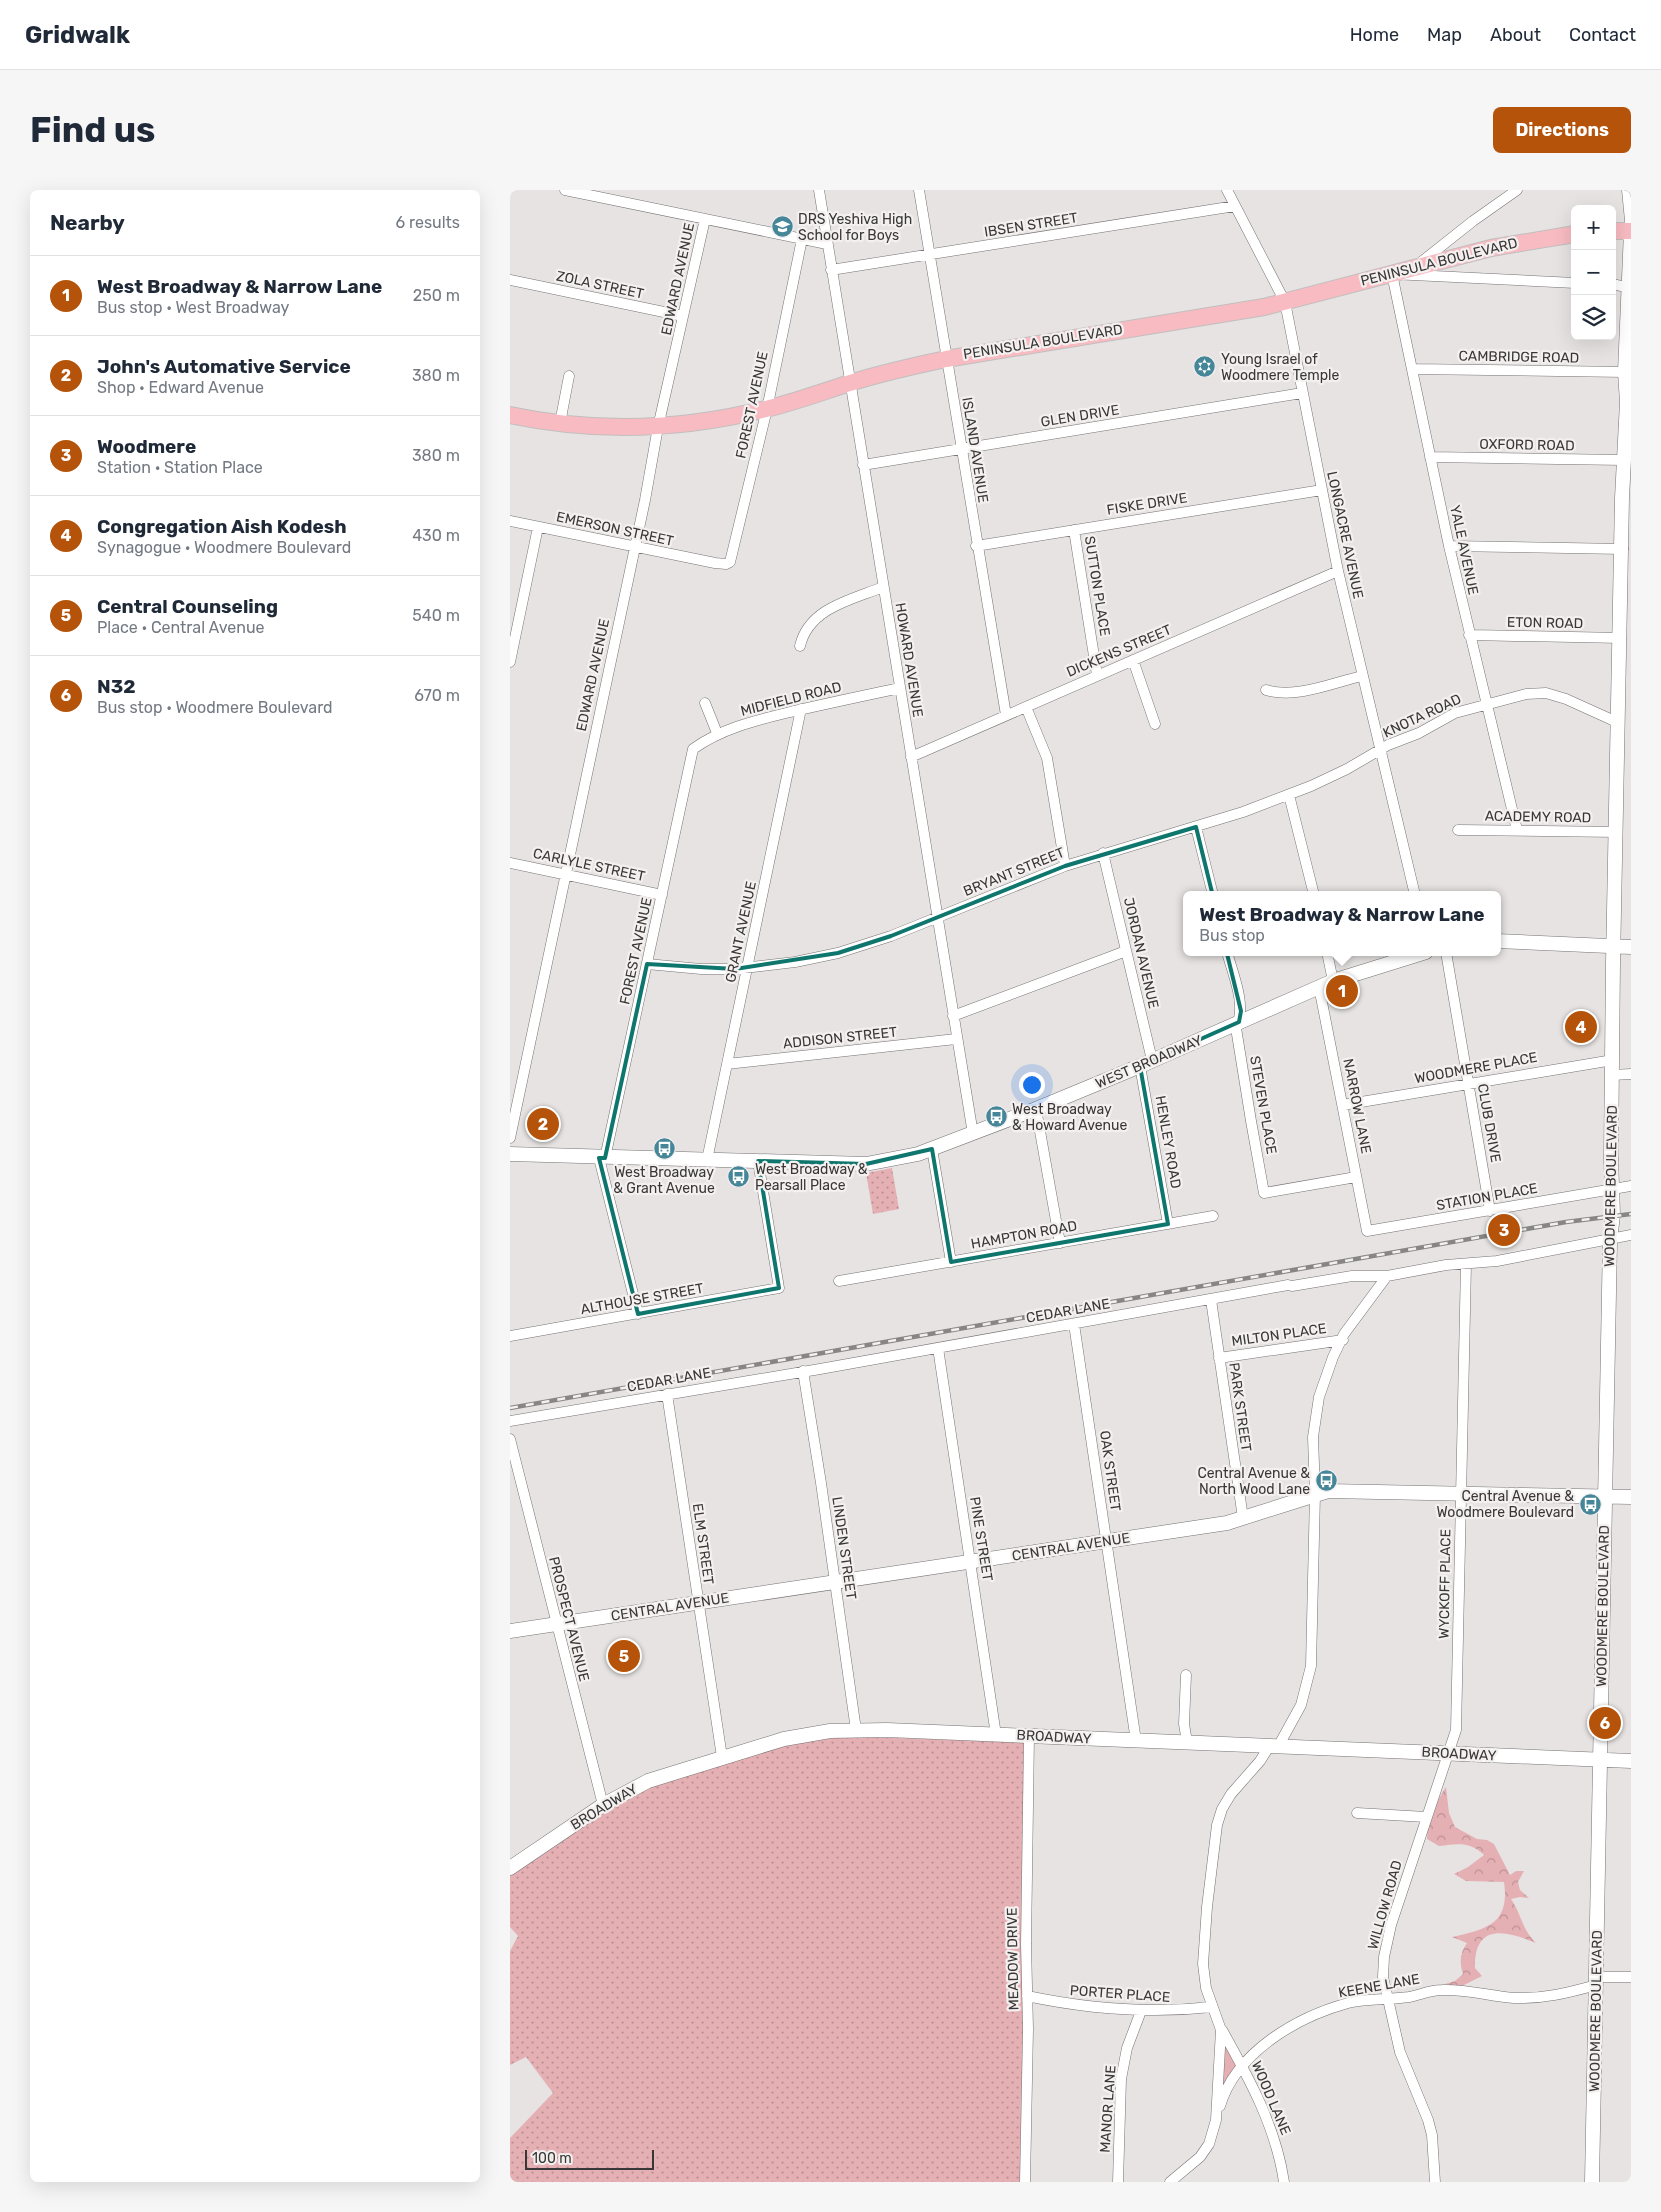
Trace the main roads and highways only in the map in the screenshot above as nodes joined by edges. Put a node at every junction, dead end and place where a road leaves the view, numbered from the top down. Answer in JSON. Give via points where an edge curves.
{"nodes":[{"id":1,"x":1616,"y":231,"type":"edge"},
{"id":2,"x":1631,"y":231,"type":"edge"},
{"id":3,"x":1571,"y":235,"type":"edge"},
{"id":4,"x":510,"y":415,"type":"edge"}],
"edges":[{"from":1,"to":2,"type":"main road"},
{"from":3,"to":4,"type":"main road","name":"PENINSULA BOULEVARD","via":[[1491,248],[1285,302],[946,358],[851,382],[767,409],[684,425],[608,427]]}]}
